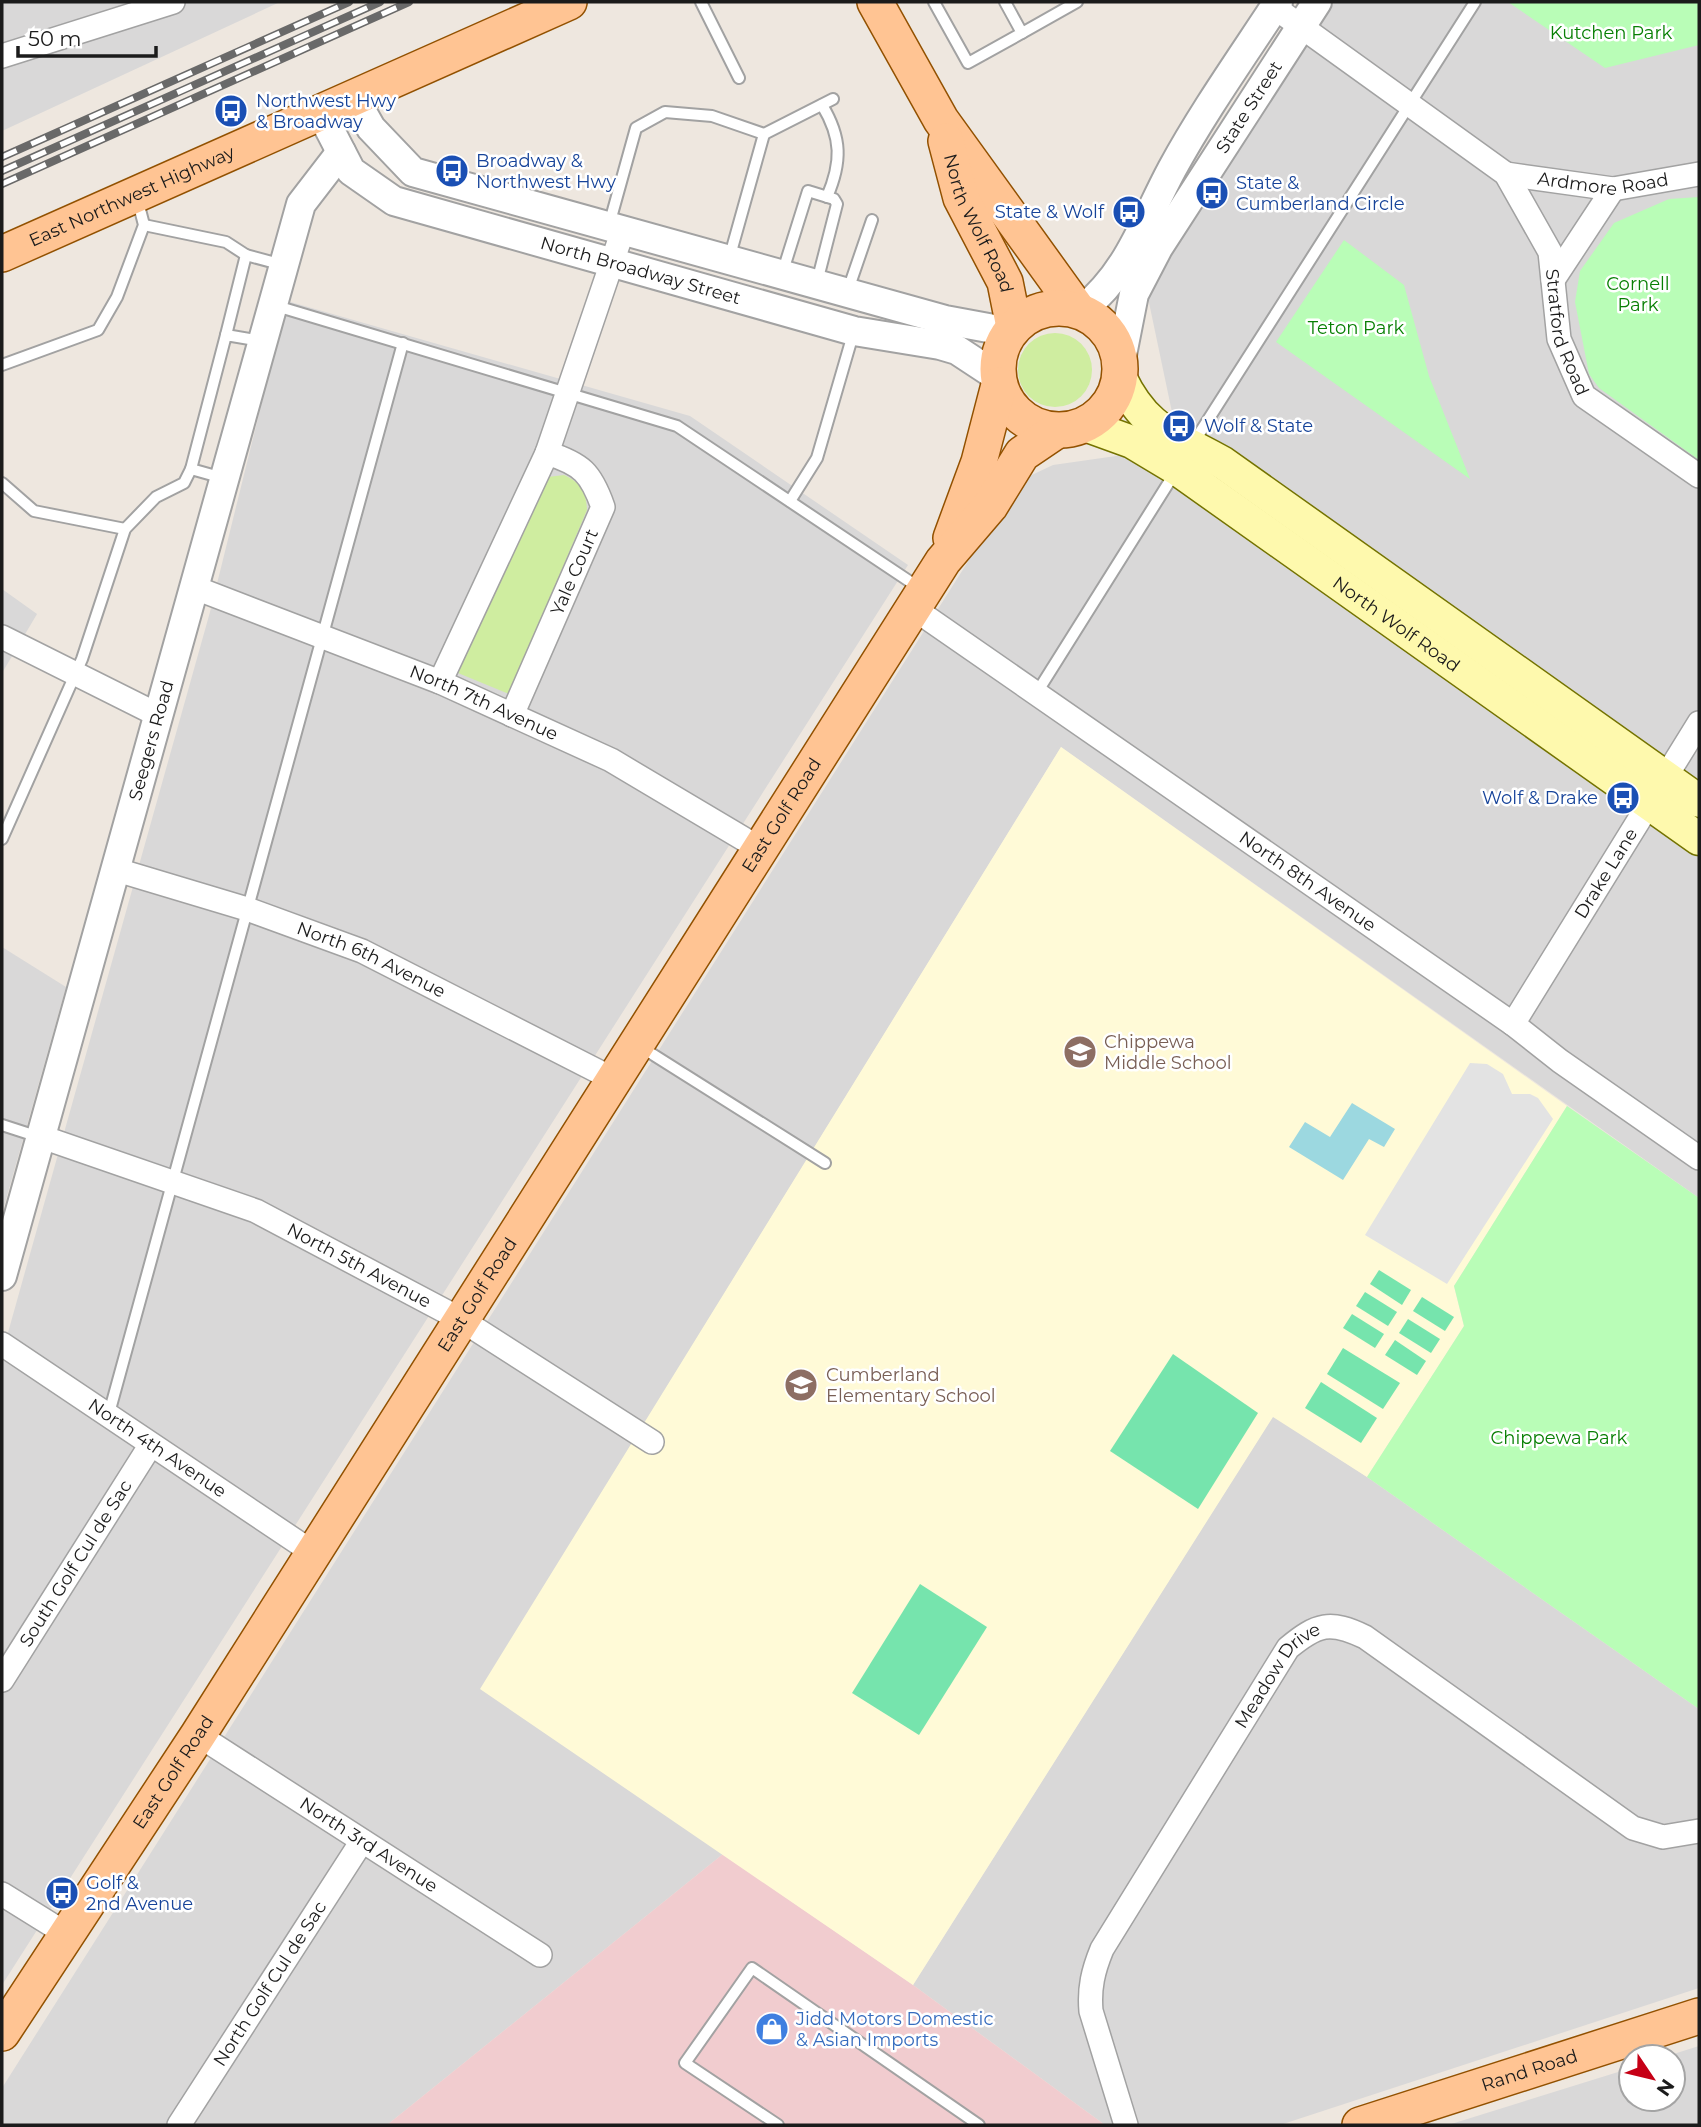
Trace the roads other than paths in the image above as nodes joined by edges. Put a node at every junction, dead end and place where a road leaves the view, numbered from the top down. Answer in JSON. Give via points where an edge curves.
{"nodes":[{"id":1,"x":173,"y":2,"type":"edge"},
{"id":2,"x":569,"y":2,"type":"edge"},
{"id":3,"x":701,"y":2,"type":"edge"},
{"id":4,"x":875,"y":2,"type":"edge"},
{"id":5,"x":934,"y":2,"type":"edge"},
{"id":6,"x":1005,"y":2,"type":"edge"},
{"id":7,"x":1077,"y":2,"type":"edge"},
{"id":8,"x":1317,"y":2,"type":"edge"},
{"id":9,"x":1475,"y":2,"type":"edge"},
{"id":10,"x":1272,"y":4,"type":"edge"},
{"id":11,"x":1301,"y":26,"type":"junction"},
{"id":12,"x":1022,"y":33,"type":"junction"},
{"id":13,"x":2,"y":56,"type":"edge"},
{"id":14,"x":739,"y":78,"type":"dead end"},
{"id":15,"x":354,"y":98,"type":"junction"},
{"id":16,"x":1412,"y":104,"type":"junction"},
{"id":17,"x":321,"y":113,"type":"junction"},
{"id":18,"x":941,"y":120,"type":"junction"},
{"id":19,"x":764,"y":134,"type":"junction"},
{"id":20,"x":341,"y":152,"type":"junction"},
{"id":21,"x":413,"y":172,"type":"junction"},
{"id":22,"x":1506,"y":174,"type":"junction"},
{"id":23,"x":1699,"y":174,"type":"edge"},
{"id":24,"x":363,"y":180,"type":"junction"},
{"id":25,"x":1613,"y":189,"type":"junction"},
{"id":26,"x":827,"y":197,"type":"junction"},
{"id":27,"x":301,"y":204,"type":"junction"},
{"id":28,"x":140,"y":210,"type":"junction"},
{"id":29,"x":872,"y":220,"type":"dead end"},
{"id":30,"x":615,"y":231,"type":"junction"},
{"id":31,"x":2,"y":254,"type":"edge"},
{"id":32,"x":246,"y":255,"type":"junction"},
{"id":33,"x":729,"y":261,"type":"junction"},
{"id":34,"x":611,"y":264,"type":"junction"},
{"id":35,"x":283,"y":265,"type":"junction"},
{"id":36,"x":781,"y":276,"type":"junction"},
{"id":37,"x":1553,"y":280,"type":"junction"},
{"id":38,"x":816,"y":285,"type":"junction"},
{"id":39,"x":847,"y":293,"type":"junction"},
{"id":40,"x":271,"y":305,"type":"junction"},
{"id":41,"x":1079,"y":311,"type":"junction"},
{"id":42,"x":1012,"y":329,"type":"junction"},
{"id":43,"x":854,"y":331,"type":"junction"},
{"id":44,"x":226,"y":335,"type":"junction"},
{"id":45,"x":261,"y":341,"type":"junction"},
{"id":46,"x":403,"y":344,"type":"junction"},
{"id":47,"x":2,"y":365,"type":"edge"},
{"id":48,"x":1120,"y":371,"type":"junction"},
{"id":49,"x":998,"y":381,"type":"junction"},
{"id":50,"x":570,"y":392,"type":"junction"},
{"id":51,"x":1070,"y":428,"type":"junction"},
{"id":52,"x":547,"y":453,"type":"junction"},
{"id":53,"x":1184,"y":457,"type":"junction"},
{"id":54,"x":191,"y":468,"type":"junction"},
{"id":55,"x":1699,"y":476,"type":"edge"},
{"id":56,"x":223,"y":478,"type":"junction"},
{"id":57,"x":2,"y":483,"type":"edge"},
{"id":58,"x":790,"y":501,"type":"junction"},
{"id":59,"x":125,"y":529,"type":"junction"},
{"id":60,"x":943,"y":561,"type":"junction"},
{"id":61,"x":193,"y":587,"type":"junction"},
{"id":62,"x":918,"y":600,"type":"junction"},
{"id":63,"x":324,"y":636,"type":"junction"},
{"id":64,"x":2,"y":637,"type":"edge"},
{"id":65,"x":76,"y":674,"type":"junction"},
{"id":66,"x":440,"y":682,"type":"junction"},
{"id":67,"x":1036,"y":694,"type":"junction"},
{"id":68,"x":158,"y":715,"type":"junction"},
{"id":69,"x":512,"y":715,"type":"junction"},
{"id":70,"x":1699,"y":723,"type":"edge"},
{"id":71,"x":1657,"y":790,"type":"junction"},
{"id":72,"x":1699,"y":802,"type":"edge"},
{"id":73,"x":2,"y":839,"type":"edge"},
{"id":74,"x":1699,"y":839,"type":"edge"},
{"id":75,"x":759,"y":848,"type":"junction"},
{"id":76,"x":117,"y":870,"type":"junction"},
{"id":77,"x":247,"y":909,"type":"junction"},
{"id":78,"x":1513,"y":1024,"type":"junction"},
{"id":79,"x":636,"y":1043,"type":"junction"},
{"id":80,"x":613,"y":1079,"type":"junction"},
{"id":81,"x":2,"y":1125,"type":"edge"},
{"id":82,"x":42,"y":1137,"type":"junction"},
{"id":83,"x":1699,"y":1158,"type":"edge"},
{"id":84,"x":825,"y":1163,"type":"dead end"},
{"id":85,"x":171,"y":1182,"type":"junction"},
{"id":86,"x":2,"y":1276,"type":"edge"},
{"id":87,"x":460,"y":1319,"type":"junction"},
{"id":88,"x":2,"y":1344,"type":"edge"},
{"id":89,"x":108,"y":1417,"type":"junction"},
{"id":90,"x":652,"y":1442,"type":"dead end"},
{"id":91,"x":150,"y":1446,"type":"junction"},
{"id":92,"x":312,"y":1552,"type":"junction"},
{"id":93,"x":2,"y":1680,"type":"edge"},
{"id":94,"x":198,"y":1735,"type":"junction"},
{"id":95,"x":1699,"y":1831,"type":"edge"},
{"id":96,"x":362,"y":1841,"type":"junction"},
{"id":97,"x":2,"y":1894,"type":"edge"},
{"id":98,"x":68,"y":1935,"type":"junction"},
{"id":99,"x":540,"y":1955,"type":"dead end"},
{"id":100,"x":1699,"y":2016,"type":"edge"},
{"id":101,"x":4,"y":2034,"type":"edge"},
{"id":102,"x":976,"y":2124,"type":"edge"},
{"id":103,"x":179,"y":2125,"type":"edge"},
{"id":104,"x":778,"y":2125,"type":"edge"},
{"id":105,"x":1126,"y":2125,"type":"edge"},
{"id":106,"x":1360,"y":2125,"type":"edge"}],
"edges":[{"from":1,"to":13,"type":"street"},
{"from":2,"to":15,"type":"main road","name":"East Northwest Highway"},
{"from":3,"to":14,"type":"lane"},
{"from":4,"to":18,"type":"main road","name":"North Wolf Road"},
{"from":5,"to":12,"type":"lane","via":[[968,63]]},
{"from":6,"to":12,"type":"lane"},
{"from":7,"to":12,"type":"lane"},
{"from":8,"to":11,"type":"street","name":"State Street"},
{"from":9,"to":16,"type":"lane"},
{"from":10,"to":11,"type":"street","name":"Stratford Road"},
{"from":10,"to":41,"type":"street","name":"State Street","via":[[1172,168],[1127,262],[1101,295]]},
{"from":11,"to":16,"type":"street","name":"Stratford Road"},
{"from":11,"to":48,"type":"street","name":"State Street","via":[[1158,248],[1135,295]]},
{"from":15,"to":17,"type":"main road","name":"East Northwest Highway"},
{"from":15,"to":21,"type":"street","name":"North Broadway Street","via":[[370,128]]},
{"from":16,"to":22,"type":"street","name":"Stratford Road"},
{"from":16,"to":53,"type":"lane"},
{"from":17,"to":20,"type":"street","name":"North Broadway Street"},
{"from":17,"to":21,"type":"street","via":[[389,170]]},
{"from":17,"to":28,"type":"main road","name":"East Northwest Highway"},
{"from":18,"to":41,"type":"main road","name":"North Wolf Road"},
{"from":18,"to":42,"type":"main road","name":"North Wolf Road","via":[[961,198],[1005,282]]},
{"from":19,"to":26,"type":"lane","via":[[827,102],[838,142],[835,180]]},
{"from":19,"to":30,"type":"lane","via":[[712,116],[665,112],[636,128]]},
{"from":19,"to":33,"type":"lane"},
{"from":20,"to":24,"type":"street","name":"North Broadway Street","via":[[351,171]]},
{"from":20,"to":27,"type":"street","name":"Seegers Road"},
{"from":21,"to":30,"type":"street","name":"North Broadway Street"},
{"from":22,"to":25,"type":"street","name":"Ardmore Road"},
{"from":22,"to":37,"type":"street","name":"Stratford Road","via":[[1550,252]]},
{"from":23,"to":25,"type":"street","name":"Ardmore Road"},
{"from":24,"to":27,"type":"street"},
{"from":24,"to":34,"type":"street","name":"North Broadway Street","via":[[394,201]]},
{"from":25,"to":37,"type":"street"},
{"from":26,"to":36,"type":"lane","via":[[805,194]]},
{"from":26,"to":38,"type":"lane","via":[[837,204]]},
{"from":27,"to":35,"type":"street","name":"Seegers Road"},
{"from":28,"to":31,"type":"main road","name":"East Northwest Highway"},
{"from":28,"to":32,"type":"lane","via":[[226,242]]},
{"from":28,"to":47,"type":"lane","via":[[117,297],[98,330]]},
{"from":29,"to":39,"type":"lane"},
{"from":30,"to":33,"type":"street","name":"North Broadway Street"},
{"from":30,"to":34,"type":"street"},
{"from":32,"to":35,"type":"lane"},
{"from":32,"to":44,"type":"lane"},
{"from":33,"to":36,"type":"street","name":"North Broadway Street"},
{"from":34,"to":43,"type":"street","name":"North Broadway Street"},
{"from":34,"to":50,"type":"street"},
{"from":35,"to":40,"type":"street","name":"Seegers Road"},
{"from":36,"to":38,"type":"street","name":"North Broadway Street"},
{"from":37,"to":55,"type":"street","name":"Stratford Road","via":[[1559,339],[1584,396]]},
{"from":38,"to":39,"type":"street","name":"North Broadway Street"},
{"from":39,"to":42,"type":"street","name":"North Broadway Street","via":[[945,320]]},
{"from":40,"to":45,"type":"street","name":"Seegers Road"},
{"from":40,"to":46,"type":"lane"},
{"from":41,"to":42,"type":"main road","via":[[1055,307],[1033,313]]},
{"from":41,"to":48,"type":"main road","via":[[1101,324],[1115,342]]},
{"from":42,"to":49,"type":"main road","via":[[1002,345]]},
{"from":43,"to":49,"type":"street","name":"North Broadway Street","via":[[957,350]]},
{"from":43,"to":58,"type":"lane","via":[[817,458]]},
{"from":44,"to":45,"type":"lane"},
{"from":44,"to":54,"type":"lane"},
{"from":45,"to":56,"type":"street","name":"Seegers Road"},
{"from":46,"to":50,"type":"lane"},
{"from":46,"to":63,"type":"lane"},
{"from":48,"to":51,"type":"main road","via":[[1114,397],[1101,413]]},
{"from":48,"to":53,"type":"main road","name":"North Wolf Road","via":[[1132,403]]},
{"from":49,"to":51,"type":"main road","via":[[1007,403],[1020,417],[1037,427]]},
{"from":49,"to":60,"type":"main road","name":"East Golf Road","via":[[979,462]]},
{"from":50,"to":52,"type":"street"},
{"from":50,"to":58,"type":"lane","via":[[677,426]]},
{"from":51,"to":53,"type":"main road","name":"North Wolf Road"},
{"from":51,"to":60,"type":"main road","name":"East Golf Road","via":[[1022,454],[990,506]]},
{"from":52,"to":66,"type":"street"},
{"from":52,"to":69,"type":"street","name":"Yale Court","via":[[573,461],[594,480],[603,507]]},
{"from":53,"to":67,"type":"lane"},
{"from":53,"to":71,"type":"main road","name":"North Wolf Road"},
{"from":54,"to":56,"type":"lane"},
{"from":54,"to":59,"type":"lane","via":[[184,483],[156,498]]},
{"from":56,"to":61,"type":"street","name":"Seegers Road"},
{"from":57,"to":59,"type":"lane","via":[[34,511]]},
{"from":58,"to":62,"type":"lane"},
{"from":59,"to":65,"type":"lane"},
{"from":60,"to":62,"type":"main road","name":"East Golf Road"},
{"from":61,"to":63,"type":"street","name":"North 7th Avenue"},
{"from":61,"to":68,"type":"street","name":"Seegers Road"},
{"from":62,"to":67,"type":"street","name":"North 8th Avenue"},
{"from":62,"to":75,"type":"main road","name":"East Golf Road"},
{"from":63,"to":66,"type":"street","name":"North 7th Avenue"},
{"from":63,"to":77,"type":"lane"},
{"from":64,"to":65,"type":"street"},
{"from":65,"to":68,"type":"street"},
{"from":65,"to":73,"type":"lane"},
{"from":66,"to":69,"type":"street","name":"North 7th Avenue"},
{"from":67,"to":78,"type":"street","name":"North 8th Avenue"},
{"from":68,"to":76,"type":"street","name":"Seegers Road"},
{"from":69,"to":75,"type":"street","name":"North 7th Avenue","via":[[611,760]]},
{"from":70,"to":71,"type":"street","name":"Drake Lane"},
{"from":71,"to":72,"type":"main road","name":"North Wolf Road"},
{"from":71,"to":74,"type":"main road","name":"North Wolf Road"},
{"from":71,"to":78,"type":"street","name":"Drake Lane"},
{"from":75,"to":79,"type":"main road","name":"East Golf Road"},
{"from":76,"to":77,"type":"street","name":"North 6th Avenue"},
{"from":76,"to":82,"type":"street","name":"Seegers Road"},
{"from":77,"to":80,"type":"street","name":"North 6th Avenue","via":[[362,951]]},
{"from":77,"to":85,"type":"lane"},
{"from":78,"to":83,"type":"street","name":"North 8th Avenue"},
{"from":79,"to":80,"type":"main road","name":"East Golf Road"},
{"from":79,"to":84,"type":"lane"},
{"from":80,"to":87,"type":"main road","name":"East Golf Road"},
{"from":81,"to":82,"type":"lane"},
{"from":82,"to":85,"type":"street","name":"North 5th Avenue"},
{"from":82,"to":86,"type":"street","name":"Seegers Road"},
{"from":85,"to":87,"type":"street","name":"North 5th Avenue","via":[[256,1211]]},
{"from":85,"to":89,"type":"lane"},
{"from":87,"to":90,"type":"street","name":"North 5th Avenue"},
{"from":87,"to":92,"type":"main road","name":"East Golf Road"},
{"from":88,"to":89,"type":"street","name":"North 4th Avenue"},
{"from":89,"to":91,"type":"street","name":"North 4th Avenue"},
{"from":91,"to":92,"type":"street","name":"North 4th Avenue"},
{"from":91,"to":93,"type":"street","name":"South Golf Cul de Sac"},
{"from":92,"to":94,"type":"main road","name":"East Golf Road"},
{"from":94,"to":96,"type":"street","name":"North 3rd Avenue"},
{"from":94,"to":98,"type":"main road","name":"East Golf Road"},
{"from":95,"to":105,"type":"street","name":"Meadow Drive","via":[[1662,1837],[1633,1828],[1365,1637],[1344,1627],[1325,1625],[1305,1634],[1288,1648],[1102,1949],[1092,1974],[1091,2011]]},
{"from":96,"to":99,"type":"street","name":"North 3rd Avenue"},
{"from":96,"to":103,"type":"street","name":"North Golf Cul de Sac"},
{"from":97,"to":98,"type":"street"},
{"from":98,"to":101,"type":"main road","name":"East Golf Road"},
{"from":100,"to":106,"type":"main road","name":"Rand Road"},
{"from":102,"to":104,"type":"lane","via":[[752,1968],[685,2063]]}]}
